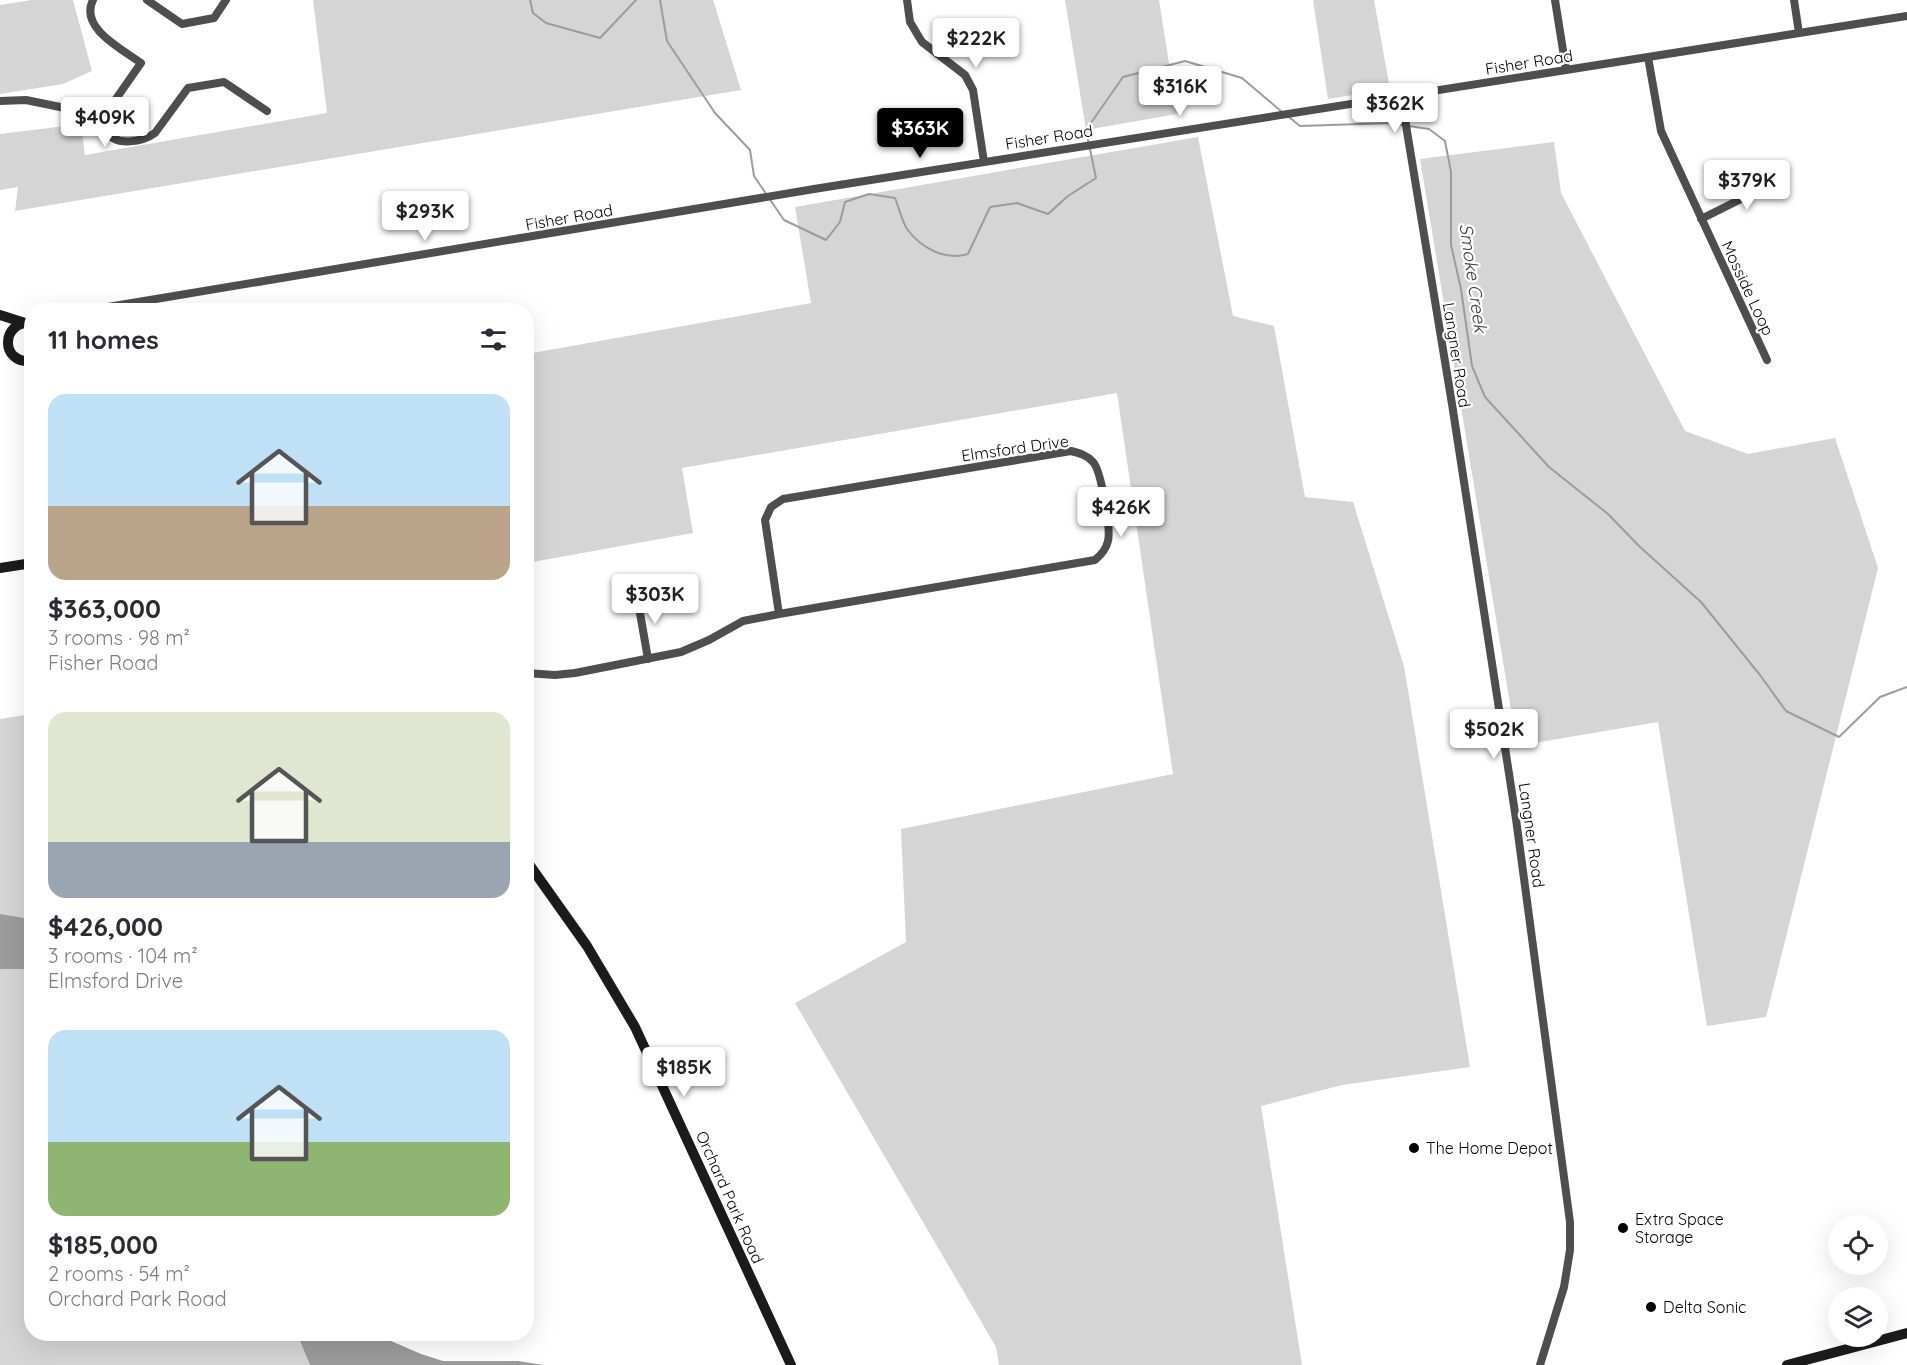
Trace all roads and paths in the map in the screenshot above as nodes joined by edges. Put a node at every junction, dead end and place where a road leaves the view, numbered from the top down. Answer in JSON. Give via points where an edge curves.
{"nodes":[{"id":1,"x":93,"y":0,"type":"edge"},
{"id":2,"x":147,"y":0,"type":"edge"},
{"id":3,"x":226,"y":0,"type":"edge"},
{"id":4,"x":907,"y":0,"type":"edge"},
{"id":5,"x":1555,"y":0,"type":"edge"},
{"id":6,"x":1794,"y":0,"type":"edge"},
{"id":7,"x":1907,"y":15,"type":"edge"},
{"id":8,"x":1799,"y":33,"type":"junction"},
{"id":9,"x":1648,"y":57,"type":"junction"},
{"id":10,"x":1566,"y":69,"type":"junction"},
{"id":11,"x":1401,"y":95,"type":"junction"},
{"id":12,"x":0,"y":101,"type":"edge"},
{"id":13,"x":267,"y":111,"type":"dead end"},
{"id":14,"x":104,"y":116,"type":"junction"},
{"id":15,"x":984,"y":162,"type":"junction"},
{"id":16,"x":1781,"y":179,"type":"dead end"},
{"id":17,"x":1701,"y":219,"type":"junction"},
{"id":18,"x":132,"y":303,"type":"edge"},
{"id":19,"x":0,"y":315,"type":"edge"},
{"id":20,"x":24,"y":322,"type":"edge"},
{"id":21,"x":24,"y":324,"type":"edge"},
{"id":22,"x":0,"y":331,"type":"edge"},
{"id":23,"x":7,"y":342,"type":"junction"},
{"id":24,"x":1767,"y":360,"type":"dead end"},
{"id":25,"x":24,"y":361,"type":"edge"},
{"id":26,"x":24,"y":564,"type":"edge"},
{"id":27,"x":0,"y":568,"type":"edge"},
{"id":28,"x":637,"y":596,"type":"dead end"},
{"id":29,"x":779,"y":614,"type":"junction"},
{"id":30,"x":648,"y":658,"type":"junction"},
{"id":31,"x":534,"y":674,"type":"edge"},
{"id":32,"x":534,"y":871,"type":"edge"},
{"id":33,"x":1907,"y":1333,"type":"edge"},
{"id":34,"x":790,"y":1365,"type":"edge"},
{"id":35,"x":1540,"y":1365,"type":"edge"},
{"id":36,"x":1786,"y":1365,"type":"edge"}],
"edges":[{"from":1,"to":14,"type":"street","via":[[89,7],[93,24],[141,63]]},
{"from":2,"to":3,"type":"street","via":[[182,24],[214,18]]},
{"from":4,"to":15,"type":"street","via":[[910,22],[922,42],[964,75],[974,90]]},
{"from":5,"to":10,"type":"street"},
{"from":6,"to":8,"type":"street"},
{"from":7,"to":8,"type":"street","name":"Fisher Road"},
{"from":8,"to":9,"type":"street","name":"Fisher Road"},
{"from":9,"to":10,"type":"street","name":"Fisher Road"},
{"from":9,"to":17,"type":"street","name":"Mosside Loop","via":[[1660,131]]},
{"from":10,"to":11,"type":"street","name":"Fisher Road"},
{"from":11,"to":15,"type":"street","name":"Fisher Road"},
{"from":11,"to":35,"type":"street","name":"Langner Road","via":[[1516,819],[1570,1222],[1564,1287]]},
{"from":12,"to":14,"type":"street","via":[[26,100]]},
{"from":13,"to":14,"type":"street","via":[[224,82],[188,88],[149,137],[117,140],[107,132]]},
{"from":15,"to":18,"type":"street","name":"Fisher Road"},
{"from":16,"to":17,"type":"street"},
{"from":17,"to":24,"type":"street","name":"Mosside Loop"},
{"from":19,"to":20,"type":"main road"},
{"from":21,"to":23,"type":"main road","via":[[11,330]]},
{"from":22,"to":23,"type":"main road"},
{"from":23,"to":25,"type":"main road","via":[[11,354]]},
{"from":26,"to":27,"type":"main road"},
{"from":28,"to":30,"type":"street"},
{"from":29,"to":29,"type":"street","name":"Elmsford Drive","via":[[1095,560],[1105,549],[1109,536],[1097,467],[1086,456],[1062,452],[783,499],[767,512],[764,528]]},
{"from":29,"to":30,"type":"street","name":"Elmsford Drive","via":[[743,621],[693,648]]},
{"from":30,"to":31,"type":"street","name":"Elmsford Drive","via":[[574,673]]},
{"from":32,"to":34,"type":"main road","name":"Orchard Park Road","via":[[587,946],[635,1027]]},
{"from":33,"to":36,"type":"main road"}]}
